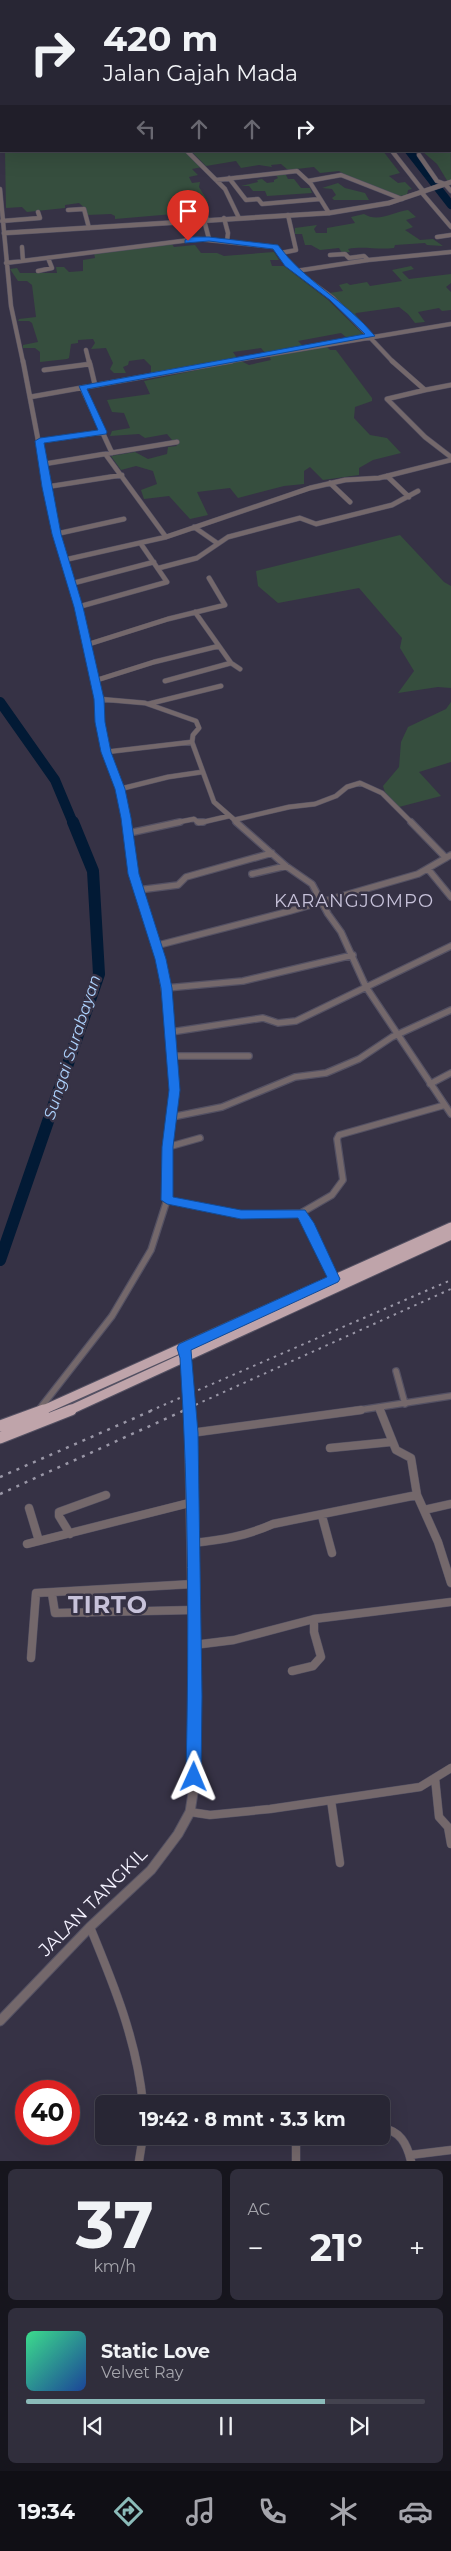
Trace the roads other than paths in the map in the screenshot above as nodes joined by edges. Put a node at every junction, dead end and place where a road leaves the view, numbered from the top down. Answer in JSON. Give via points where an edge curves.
{"nodes":[{"id":1,"x":188,"y":152,"type":"edge"},
{"id":2,"x":393,"y":152,"type":"edge"},
{"id":3,"x":419,"y":155,"type":"dead end"},
{"id":4,"x":229,"y":178,"type":"junction"},
{"id":5,"x":216,"y":180,"type":"junction"},
{"id":6,"x":308,"y":181,"type":"junction"},
{"id":7,"x":451,"y":182,"type":"edge"},
{"id":8,"x":444,"y":184,"type":"junction"},
{"id":9,"x":0,"y":189,"type":"edge"},
{"id":10,"x":451,"y":191,"type":"edge"},
{"id":11,"x":424,"y":192,"type":"junction"},
{"id":12,"x":320,"y":199,"type":"junction"},
{"id":13,"x":402,"y":199,"type":"junction"},
{"id":14,"x":203,"y":206,"type":"dead end"},
{"id":15,"x":68,"y":210,"type":"dead end"},
{"id":16,"x":38,"y":212,"type":"dead end"},
{"id":17,"x":329,"y":212,"type":"junction"},
{"id":18,"x":288,"y":215,"type":"junction"},
{"id":19,"x":224,"y":218,"type":"junction"},
{"id":20,"x":239,"y":218,"type":"junction"},
{"id":21,"x":206,"y":220,"type":"junction"},
{"id":22,"x":2,"y":221,"type":"junction"},
{"id":23,"x":181,"y":222,"type":"junction"},
{"id":24,"x":451,"y":226,"type":"edge"},
{"id":25,"x":89,"y":228,"type":"junction"},
{"id":26,"x":4,"y":233,"type":"junction"},
{"id":27,"x":451,"y":235,"type":"edge"},
{"id":28,"x":437,"y":237,"type":"dead end"},
{"id":29,"x":209,"y":239,"type":"junction"},
{"id":30,"x":190,"y":240,"type":"junction"},
{"id":31,"x":227,"y":241,"type":"junction"},
{"id":32,"x":22,"y":248,"type":"dead end"},
{"id":33,"x":451,"y":252,"type":"edge"},
{"id":34,"x":281,"y":253,"type":"junction"},
{"id":35,"x":330,"y":255,"type":"dead end"},
{"id":36,"x":48,"y":258,"type":"junction"},
{"id":37,"x":368,"y":260,"type":"junction"},
{"id":38,"x":23,"y":261,"type":"junction"},
{"id":39,"x":6,"y":263,"type":"junction"},
{"id":40,"x":38,"y":270,"type":"dead end"},
{"id":41,"x":296,"y":271,"type":"junction"},
{"id":42,"x":451,"y":324,"type":"edge"},
{"id":43,"x":371,"y":336,"type":"junction"},
{"id":44,"x":86,"y":350,"type":"dead end"},
{"id":45,"x":90,"y":364,"type":"junction"},
{"id":46,"x":44,"y":370,"type":"dead end"},
{"id":47,"x":95,"y":385,"type":"junction"},
{"id":48,"x":451,"y":385,"type":"edge"},
{"id":49,"x":82,"y":388,"type":"junction"},
{"id":50,"x":425,"y":390,"type":"junction"},
{"id":51,"x":32,"y":396,"type":"junction"},
{"id":52,"x":103,"y":432,"type":"junction"},
{"id":53,"x":40,"y":441,"type":"junction"},
{"id":54,"x":177,"y":442,"type":"dead end"},
{"id":55,"x":112,"y":453,"type":"junction"},
{"id":56,"x":106,"y":455,"type":"junction"},
{"id":57,"x":451,"y":458,"type":"edge"},
{"id":58,"x":44,"y":464,"type":"junction"},
{"id":59,"x":122,"y":475,"type":"junction"},
{"id":60,"x":387,"y":476,"type":"junction"},
{"id":61,"x":330,"y":483,"type":"junction"},
{"id":62,"x":49,"y":486,"type":"junction"},
{"id":63,"x":418,"y":492,"type":"dead end"},
{"id":64,"x":409,"y":497,"type":"junction"},
{"id":65,"x":350,"y":502,"type":"dead end"},
{"id":66,"x":124,"y":520,"type":"dead end"},
{"id":67,"x":194,"y":527,"type":"junction"},
{"id":68,"x":59,"y":534,"type":"junction"},
{"id":69,"x":166,"y":537,"type":"junction"},
{"id":70,"x":217,"y":542,"type":"junction"},
{"id":71,"x":141,"y":544,"type":"junction"},
{"id":72,"x":66,"y":560,"type":"junction"},
{"id":73,"x":154,"y":562,"type":"junction"},
{"id":74,"x":159,"y":568,"type":"junction"},
{"id":75,"x":209,"y":578,"type":"dead end"},
{"id":76,"x":73,"y":583,"type":"junction"},
{"id":77,"x":81,"y":607,"type":"junction"},
{"id":78,"x":195,"y":612,"type":"junction"},
{"id":79,"x":86,"y":645,"type":"junction"},
{"id":80,"x":219,"y":646,"type":"junction"},
{"id":81,"x":232,"y":663,"type":"junction"},
{"id":82,"x":240,"y":669,"type":"dead end"},
{"id":83,"x":94,"y":681,"type":"junction"},
{"id":84,"x":165,"y":681,"type":"dead end"},
{"id":85,"x":221,"y":686,"type":"dead end"},
{"id":86,"x":99,"y":699,"type":"junction"},
{"id":87,"x":148,"y":704,"type":"junction"},
{"id":88,"x":192,"y":742,"type":"junction"},
{"id":89,"x":106,"y":752,"type":"junction"},
{"id":90,"x":202,"y":772,"type":"junction"},
{"id":91,"x":120,"y":789,"type":"junction"},
{"id":92,"x":234,"y":818,"type":"junction"},
{"id":93,"x":129,"y":833,"type":"junction"},
{"id":94,"x":272,"y":853,"type":"junction"},
{"id":95,"x":448,"y":856,"type":"edge"},
{"id":96,"x":286,"y":866,"type":"junction"},
{"id":97,"x":428,"y":869,"type":"junction"},
{"id":98,"x":252,"y":874,"type":"dead end"},
{"id":99,"x":138,"y":890,"type":"junction"},
{"id":100,"x":451,"y":897,"type":"edge"},
{"id":101,"x":320,"y":901,"type":"junction"},
{"id":102,"x":155,"y":946,"type":"junction"},
{"id":103,"x":451,"y":946,"type":"edge"},
{"id":104,"x":350,"y":955,"type":"junction"},
{"id":105,"x":166,"y":988,"type":"junction"},
{"id":106,"x":363,"y":989,"type":"junction"},
{"id":107,"x":451,"y":1010,"type":"edge"},
{"id":108,"x":171,"y":1032,"type":"junction"},
{"id":109,"x":393,"y":1038,"type":"junction"},
{"id":110,"x":172,"y":1056,"type":"junction"},
{"id":111,"x":249,"y":1056,"type":"dead end"},
{"id":112,"x":451,"y":1073,"type":"edge"},
{"id":113,"x":430,"y":1084,"type":"junction"},
{"id":114,"x":441,"y":1107,"type":"junction"},
{"id":115,"x":451,"y":1114,"type":"edge"},
{"id":116,"x":172,"y":1117,"type":"junction"},
{"id":117,"x":200,"y":1138,"type":"dead end"},
{"id":118,"x":168,"y":1147,"type":"junction"},
{"id":119,"x":167,"y":1200,"type":"junction"},
{"id":120,"x":301,"y":1213,"type":"junction"},
{"id":121,"x":451,"y":1226,"type":"edge"},
{"id":122,"x":451,"y":1235,"type":"edge"},
{"id":123,"x":334,"y":1279,"type":"junction"},
{"id":124,"x":184,"y":1348,"type":"junction"},
{"id":125,"x":186,"y":1358,"type":"junction"},
{"id":126,"x":396,"y":1372,"type":"dead end"},
{"id":127,"x":451,"y":1396,"type":"edge"},
{"id":128,"x":405,"y":1404,"type":"junction"},
{"id":129,"x":379,"y":1408,"type":"junction"},
{"id":130,"x":35,"y":1414,"type":"junction"},
{"id":131,"x":0,"y":1426,"type":"edge"},
{"id":132,"x":191,"y":1433,"type":"junction"},
{"id":133,"x":0,"y":1438,"type":"edge"},
{"id":134,"x":391,"y":1442,"type":"junction"},
{"id":135,"x":330,"y":1448,"type":"dead end"},
{"id":136,"x":106,"y":1495,"type":"dead end"},
{"id":137,"x":417,"y":1495,"type":"junction"},
{"id":138,"x":193,"y":1502,"type":"junction"},
{"id":139,"x":451,"y":1504,"type":"edge"},
{"id":140,"x":29,"y":1508,"type":"dead end"},
{"id":141,"x":424,"y":1510,"type":"junction"},
{"id":142,"x":322,"y":1516,"type":"junction"},
{"id":143,"x":70,"y":1534,"type":"junction"},
{"id":144,"x":39,"y":1541,"type":"junction"},
{"id":145,"x":192,"y":1543,"type":"junction"},
{"id":146,"x":27,"y":1544,"type":"dead end"},
{"id":147,"x":332,"y":1553,"type":"dead end"},
{"id":148,"x":451,"y":1583,"type":"edge"},
{"id":149,"x":193,"y":1584,"type":"junction"},
{"id":150,"x":89,"y":1592,"type":"junction"},
{"id":151,"x":52,"y":1594,"type":"junction"},
{"id":152,"x":451,"y":1602,"type":"edge"},
{"id":153,"x":193,"y":1610,"type":"junction"},
{"id":154,"x":87,"y":1613,"type":"junction"},
{"id":155,"x":314,"y":1619,"type":"junction"},
{"id":156,"x":194,"y":1645,"type":"junction"},
{"id":157,"x":32,"y":1658,"type":"dead end"},
{"id":158,"x":292,"y":1671,"type":"dead end"},
{"id":159,"x":451,"y":1768,"type":"edge"},
{"id":160,"x":435,"y":1778,"type":"junction"},
{"id":161,"x":331,"y":1800,"type":"junction"},
{"id":162,"x":190,"y":1812,"type":"junction"},
{"id":163,"x":451,"y":1844,"type":"edge"},
{"id":164,"x":340,"y":1863,"type":"dead end"},
{"id":165,"x":90,"y":1927,"type":"junction"},
{"id":166,"x":0,"y":2021,"type":"edge"},
{"id":167,"x":143,"y":2095,"type":"edge"},
{"id":168,"x":390,"y":2128,"type":"edge"},
{"id":169,"x":141,"y":2145,"type":"edge"},
{"id":170,"x":296,"y":2145,"type":"edge"},
{"id":171,"x":451,"y":2150,"type":"edge"},
{"id":172,"x":411,"y":2158,"type":"edge"},
{"id":173,"x":140,"y":2161,"type":"edge"},
{"id":174,"x":296,"y":2161,"type":"edge"}],
"edges":[{"from":1,"to":5,"type":"street"},
{"from":2,"to":11,"type":"street"},
{"from":3,"to":8,"type":"street","via":[[437,181]]},
{"from":4,"to":5,"type":"street"},
{"from":4,"to":6,"type":"street","via":[[295,171]]},
{"from":4,"to":12,"type":"street","via":[[246,200],[258,199],[262,204]]},
{"from":5,"to":20,"type":"street","via":[[225,189]]},
{"from":6,"to":12,"type":"street"},
{"from":6,"to":13,"type":"street","via":[[341,175]]},
{"from":7,"to":8,"type":"street"},
{"from":8,"to":10,"type":"street"},
{"from":8,"to":11,"type":"street"},
{"from":9,"to":22,"type":"street"},
{"from":11,"to":13,"type":"street"},
{"from":11,"to":24,"type":"street"},
{"from":12,"to":17,"type":"street"},
{"from":13,"to":17,"type":"street"},
{"from":14,"to":21,"type":"street"},
{"from":15,"to":25,"type":"street","via":[[84,209]]},
{"from":16,"to":22,"type":"street","via":[[40,218]]},
{"from":17,"to":18,"type":"street"},
{"from":18,"to":20,"type":"street"},
{"from":18,"to":34,"type":"street","via":[[296,250]]},
{"from":19,"to":20,"type":"street"},
{"from":19,"to":21,"type":"street"},
{"from":19,"to":31,"type":"street"},
{"from":21,"to":23,"type":"street"},
{"from":21,"to":29,"type":"street"},
{"from":22,"to":26,"type":"street"},
{"from":23,"to":25,"type":"street"},
{"from":23,"to":30,"type":"street"},
{"from":25,"to":26,"type":"street"},
{"from":26,"to":39,"type":"street"},
{"from":27,"to":28,"type":"street"},
{"from":29,"to":30,"type":"street"},
{"from":29,"to":31,"type":"street"},
{"from":30,"to":36,"type":"street"},
{"from":31,"to":34,"type":"street","via":[[275,247]]},
{"from":32,"to":38,"type":"street"},
{"from":33,"to":37,"type":"street"},
{"from":34,"to":41,"type":"street"},
{"from":35,"to":37,"type":"street","via":[[364,256]]},
{"from":36,"to":38,"type":"street"},
{"from":36,"to":40,"type":"street","via":[[52,268]]},
{"from":37,"to":41,"type":"street"},
{"from":38,"to":39,"type":"street"},
{"from":39,"to":51,"type":"street","via":[[11,306]]},
{"from":41,"to":43,"type":"street","via":[[333,298]]},
{"from":42,"to":43,"type":"street"},
{"from":43,"to":47,"type":"street"},
{"from":43,"to":50,"type":"street","via":[[398,368]]},
{"from":44,"to":45,"type":"street"},
{"from":45,"to":46,"type":"street"},
{"from":45,"to":47,"type":"street"},
{"from":47,"to":49,"type":"street"},
{"from":48,"to":50,"type":"street"},
{"from":49,"to":51,"type":"street"},
{"from":49,"to":52,"type":"street"},
{"from":50,"to":57,"type":"street","via":[[387,399]]},
{"from":51,"to":53,"type":"street"},
{"from":52,"to":53,"type":"street"},
{"from":52,"to":55,"type":"street"},
{"from":53,"to":58,"type":"street"},
{"from":54,"to":55,"type":"street"},
{"from":55,"to":56,"type":"street"},
{"from":56,"to":58,"type":"street"},
{"from":56,"to":59,"type":"street"},
{"from":57,"to":60,"type":"street"},
{"from":58,"to":62,"type":"street"},
{"from":59,"to":62,"type":"street"},
{"from":59,"to":69,"type":"street"},
{"from":60,"to":61,"type":"street"},
{"from":60,"to":64,"type":"street"},
{"from":61,"to":65,"type":"street"},
{"from":61,"to":67,"type":"street","via":[[272,499]]},
{"from":62,"to":68,"type":"street"},
{"from":63,"to":64,"type":"street"},
{"from":64,"to":70,"type":"street","via":[[392,505],[316,524],[300,518]]},
{"from":66,"to":68,"type":"street"},
{"from":67,"to":69,"type":"street"},
{"from":67,"to":70,"type":"street"},
{"from":68,"to":72,"type":"street"},
{"from":69,"to":71,"type":"street"},
{"from":70,"to":74,"type":"street","via":[[197,558]]},
{"from":71,"to":72,"type":"street"},
{"from":71,"to":73,"type":"street"},
{"from":72,"to":76,"type":"street"},
{"from":73,"to":74,"type":"street"},
{"from":73,"to":76,"type":"street"},
{"from":74,"to":77,"type":"street","via":[[167,582]]},
{"from":75,"to":78,"type":"street","via":[[226,604]]},
{"from":76,"to":77,"type":"street"},
{"from":77,"to":79,"type":"street"},
{"from":78,"to":79,"type":"street"},
{"from":78,"to":80,"type":"street"},
{"from":79,"to":83,"type":"street"},
{"from":80,"to":81,"type":"street"},
{"from":80,"to":83,"type":"street"},
{"from":81,"to":82,"type":"street"},
{"from":81,"to":84,"type":"street"},
{"from":83,"to":86,"type":"street"},
{"from":85,"to":87,"type":"street"},
{"from":86,"to":87,"type":"street"},
{"from":86,"to":89,"type":"street"},
{"from":87,"to":88,"type":"street","via":[[196,721],[199,728]]},
{"from":88,"to":89,"type":"street"},
{"from":88,"to":90,"type":"street"},
{"from":89,"to":91,"type":"street"},
{"from":90,"to":91,"type":"street"},
{"from":90,"to":92,"type":"street","via":[[214,802]]},
{"from":91,"to":93,"type":"street"},
{"from":92,"to":93,"type":"street","via":[[200,823],[194,819]]},
{"from":92,"to":94,"type":"street"},
{"from":92,"to":95,"type":"street","via":[[315,804],[360,783],[382,793]]},
{"from":93,"to":99,"type":"street"},
{"from":94,"to":96,"type":"street"},
{"from":94,"to":99,"type":"street","via":[[186,876],[178,885]]},
{"from":95,"to":97,"type":"street"},
{"from":96,"to":98,"type":"street"},
{"from":96,"to":101,"type":"street","via":[[312,884]]},
{"from":97,"to":100,"type":"street"},
{"from":97,"to":101,"type":"street"},
{"from":99,"to":102,"type":"street"},
{"from":101,"to":102,"type":"street"},
{"from":101,"to":104,"type":"street","via":[[342,932]]},
{"from":102,"to":105,"type":"street"},
{"from":103,"to":106,"type":"street"},
{"from":104,"to":105,"type":"street","via":[[243,981]]},
{"from":104,"to":106,"type":"street"},
{"from":105,"to":108,"type":"street"},
{"from":106,"to":108,"type":"street","via":[[296,1021],[278,1023],[263,1018]]},
{"from":106,"to":109,"type":"street","via":[[382,1008]]},
{"from":107,"to":109,"type":"street"},
{"from":108,"to":110,"type":"street"},
{"from":109,"to":113,"type":"street"},
{"from":109,"to":116,"type":"street","via":[[326,1074],[295,1077],[222,1107]]},
{"from":110,"to":111,"type":"street"},
{"from":110,"to":116,"type":"street","via":[[175,1090]]},
{"from":112,"to":113,"type":"street"},
{"from":113,"to":114,"type":"street"},
{"from":114,"to":115,"type":"street"},
{"from":114,"to":120,"type":"street","via":[[338,1136],[343,1180],[332,1195]]},
{"from":116,"to":118,"type":"street"},
{"from":117,"to":118,"type":"street"},
{"from":118,"to":119,"type":"street"},
{"from":119,"to":120,"type":"street","via":[[241,1215]]},
{"from":119,"to":130,"type":"street","via":[[151,1250],[134,1281],[112,1316]]},
{"from":120,"to":123,"type":"street"},
{"from":121,"to":123,"type":"highway"},
{"from":122,"to":125,"type":"highway"},
{"from":123,"to":124,"type":"highway"},
{"from":124,"to":125,"type":"street","name":"JALAN TANGKIL"},
{"from":124,"to":130,"type":"highway"},
{"from":125,"to":132,"type":"street","name":"JALAN TANGKIL"},
{"from":125,"to":133,"type":"highway"},
{"from":126,"to":128,"type":"street"},
{"from":127,"to":128,"type":"street"},
{"from":128,"to":129,"type":"street"},
{"from":129,"to":132,"type":"street"},
{"from":129,"to":134,"type":"street"},
{"from":130,"to":131,"type":"highway"},
{"from":132,"to":138,"type":"street","name":"JALAN TANGKIL"},
{"from":134,"to":135,"type":"street"},
{"from":134,"to":137,"type":"street","via":[[396,1450],[411,1458]]},
{"from":136,"to":143,"type":"street","via":[[60,1510],[59,1516]]},
{"from":137,"to":141,"type":"street"},
{"from":137,"to":142,"type":"street"},
{"from":138,"to":143,"type":"street"},
{"from":138,"to":145,"type":"street","name":"JALAN TANGKIL"},
{"from":139,"to":141,"type":"street"},
{"from":140,"to":144,"type":"street"},
{"from":141,"to":148,"type":"street"},
{"from":142,"to":145,"type":"street","via":[[273,1524],[227,1540]]},
{"from":142,"to":147,"type":"street"},
{"from":143,"to":144,"type":"street"},
{"from":144,"to":146,"type":"street"},
{"from":145,"to":149,"type":"street","name":"JALAN TANGKIL"},
{"from":149,"to":150,"type":"street"},
{"from":149,"to":153,"type":"street","name":"JALAN TANGKIL"},
{"from":150,"to":151,"type":"street"},
{"from":150,"to":154,"type":"street"},
{"from":151,"to":154,"type":"street","via":[[55,1613]]},
{"from":151,"to":157,"type":"street","via":[[35,1595]]},
{"from":152,"to":155,"type":"street"},
{"from":153,"to":154,"type":"street"},
{"from":153,"to":156,"type":"street","name":"JALAN TANGKIL"},
{"from":155,"to":156,"type":"street","via":[[234,1640]]},
{"from":155,"to":158,"type":"street","via":[[320,1661],[310,1668]]},
{"from":156,"to":162,"type":"street","name":"JALAN TANGKIL"},
{"from":159,"to":160,"type":"street"},
{"from":160,"to":161,"type":"street","via":[[420,1787]]},
{"from":160,"to":163,"type":"street","via":[[439,1817],[448,1827]]},
{"from":161,"to":162,"type":"street","via":[[210,1815]]},
{"from":161,"to":164,"type":"street"},
{"from":162,"to":165,"type":"street","name":"JALAN TANGKIL","via":[[152,1870]]},
{"from":165,"to":166,"type":"street","name":"JALAN TANGKIL"},
{"from":165,"to":167,"type":"street","via":[[121,2003],[142,2080]]},
{"from":168,"to":172,"type":"street","via":[[399,2133]]},
{"from":169,"to":173,"type":"street"},
{"from":170,"to":174,"type":"street"},
{"from":171,"to":172,"type":"street"}]}
